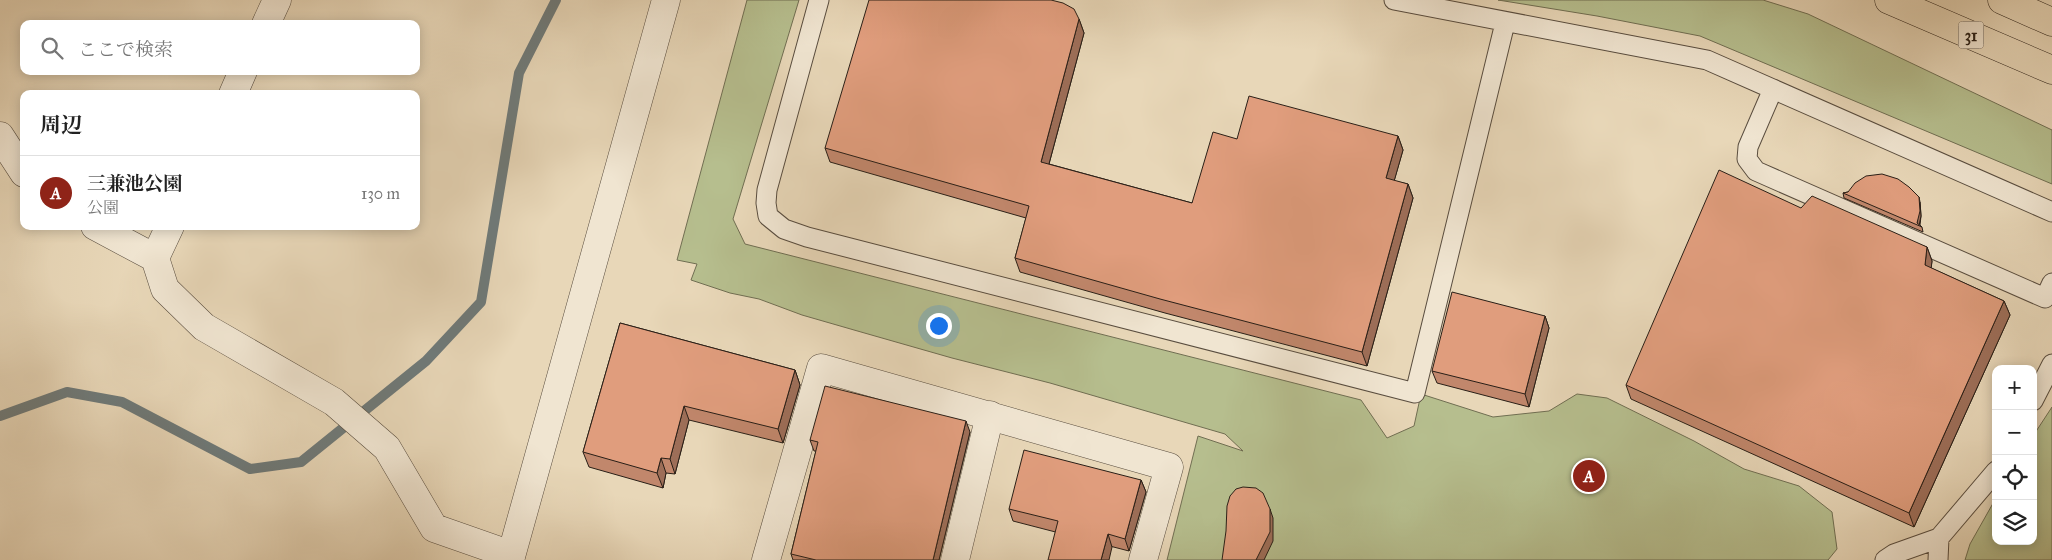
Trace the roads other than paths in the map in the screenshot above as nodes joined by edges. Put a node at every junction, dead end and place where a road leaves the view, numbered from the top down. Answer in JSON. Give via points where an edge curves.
{"nodes":[{"id":1,"x":277,"y":0,"type":"edge"},
{"id":2,"x":666,"y":0,"type":"edge"},
{"id":3,"x":819,"y":0,"type":"edge"},
{"id":4,"x":1394,"y":0,"type":"edge"},
{"id":5,"x":1889,"y":0,"type":"edge"},
{"id":6,"x":2002,"y":0,"type":"edge"},
{"id":7,"x":268,"y":20,"type":"edge"},
{"id":8,"x":2052,"y":22,"type":"edge"},
{"id":9,"x":1505,"y":23,"type":"junction"},
{"id":10,"x":2052,"y":70,"type":"edge"},
{"id":11,"x":241,"y":75,"type":"edge"},
{"id":12,"x":1773,"y":89,"type":"junction"},
{"id":13,"x":235,"y":90,"type":"edge"},
{"id":14,"x":0,"y":136,"type":"edge"},
{"id":15,"x":20,"y":167,"type":"edge"},
{"id":16,"x":2052,"y":212,"type":"edge"},
{"id":17,"x":102,"y":230,"type":"edge"},
{"id":18,"x":168,"y":230,"type":"edge"},
{"id":19,"x":155,"y":258,"type":"junction"},
{"id":20,"x":2050,"y":294,"type":"edge"},
{"id":21,"x":2052,"y":364,"type":"edge"},
{"id":22,"x":2037,"y":393,"type":"edge"},
{"id":23,"x":990,"y":415,"type":"junction"},
{"id":24,"x":1992,"y":476,"type":"edge"},
{"id":25,"x":1939,"y":538,"type":"junction"},
{"id":26,"x":511,"y":558,"type":"edge"},
{"id":27,"x":766,"y":560,"type":"edge"},
{"id":28,"x":955,"y":560,"type":"edge"},
{"id":29,"x":1143,"y":560,"type":"edge"},
{"id":30,"x":1885,"y":560,"type":"edge"},
{"id":31,"x":1938,"y":560,"type":"edge"}],
"edges":[{"from":1,"to":7,"type":"street"},
{"from":2,"to":26,"type":"street"},
{"from":3,"to":9,"type":"lane","via":[[767,190],[768,216],[784,229],[1415,393]]},
{"from":4,"to":9,"type":"lane"},
{"from":5,"to":10,"type":"main road","number":"31"},
{"from":6,"to":8,"type":"main road"},
{"from":9,"to":12,"type":"lane","via":[[1707,60]]},
{"from":11,"to":13,"type":"street"},
{"from":12,"to":16,"type":"lane"},
{"from":12,"to":20,"type":"lane","via":[[1748,147],[1747,159],[1756,171]]},
{"from":14,"to":15,"type":"street"},
{"from":17,"to":19,"type":"street"},
{"from":18,"to":19,"type":"street"},
{"from":19,"to":26,"type":"street","via":[[165,290],[204,327],[334,402],[387,448],[434,528]]},
{"from":21,"to":22,"type":"lane"},
{"from":23,"to":27,"type":"street","via":[[821,368]]},
{"from":23,"to":28,"type":"street"},
{"from":23,"to":29,"type":"street","via":[[1169,467]]},
{"from":24,"to":25,"type":"lane"},
{"from":25,"to":30,"type":"lane"},
{"from":25,"to":31,"type":"lane"}]}
